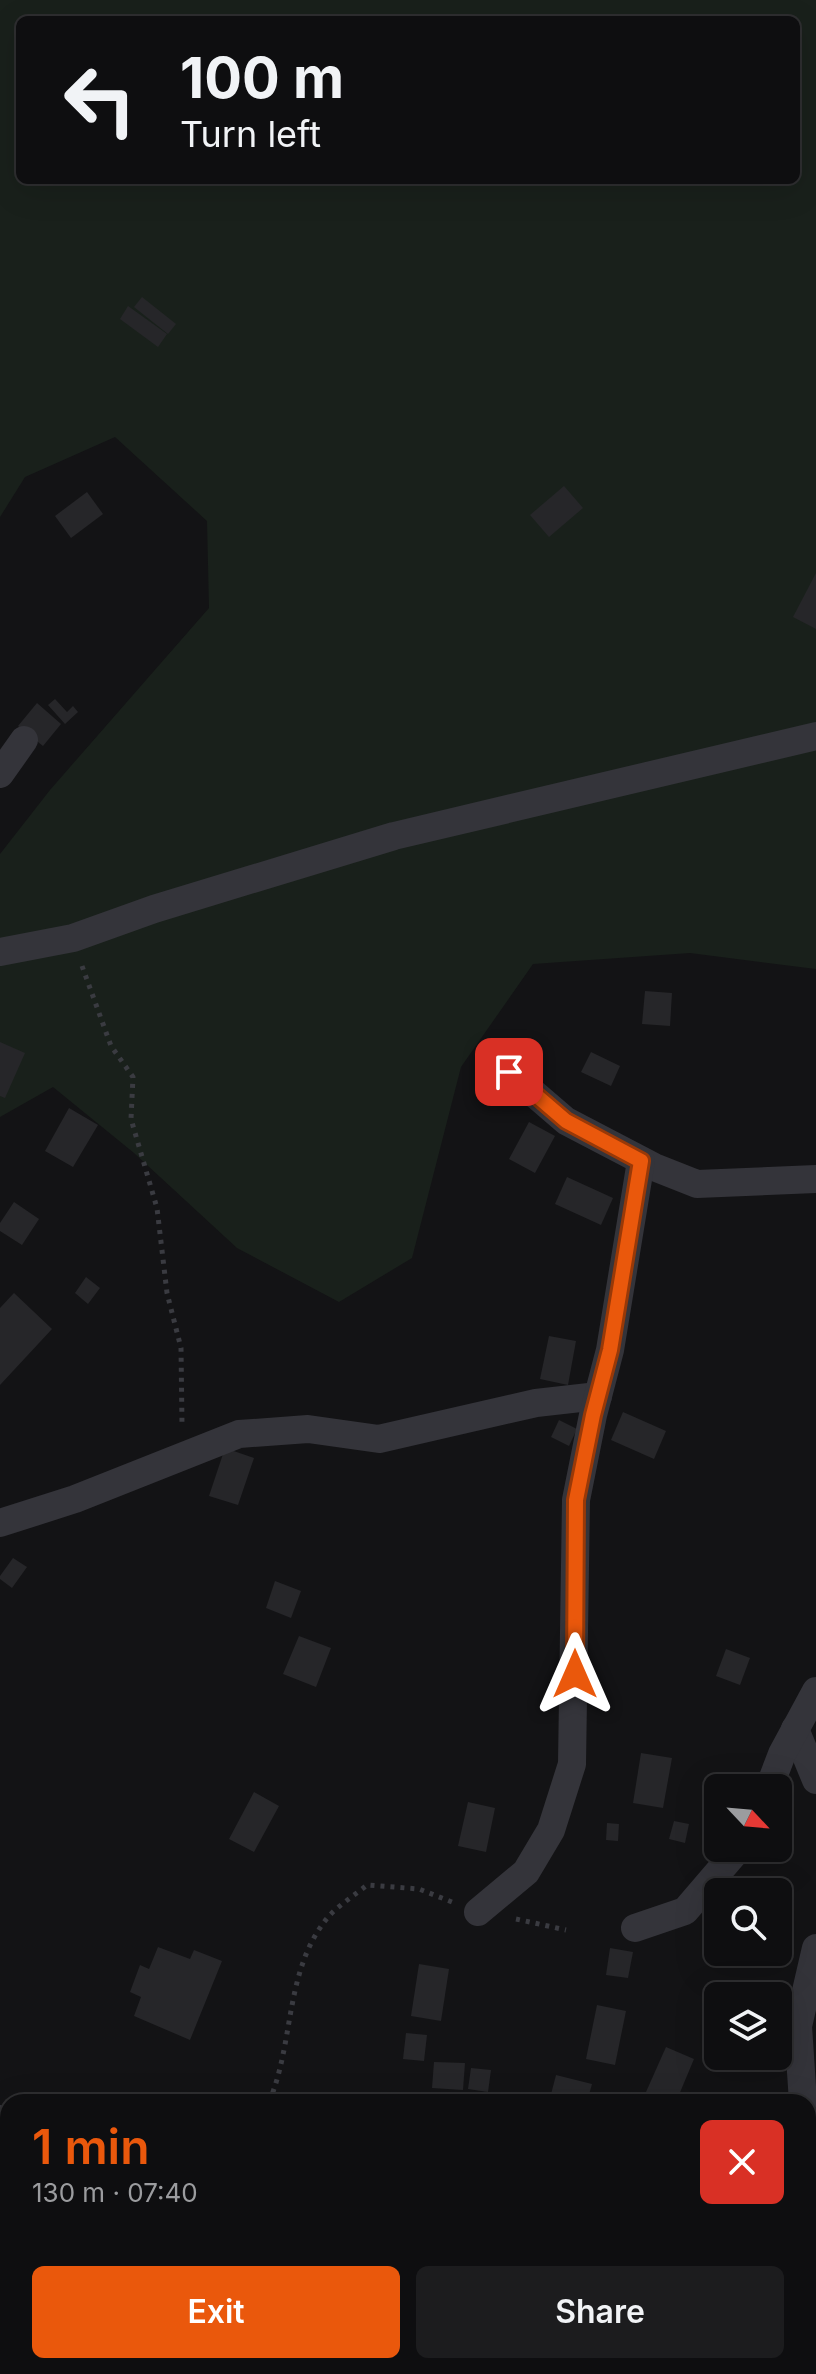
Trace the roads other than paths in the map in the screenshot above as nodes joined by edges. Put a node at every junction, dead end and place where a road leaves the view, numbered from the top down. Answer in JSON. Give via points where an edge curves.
{"nodes":[{"id":1,"x":816,"y":736,"type":"edge"},
{"id":2,"x":24,"y":740,"type":"dead end"},
{"id":3,"x":0,"y":774,"type":"edge"},
{"id":4,"x":0,"y":952,"type":"edge"},
{"id":5,"x":509,"y":1072,"type":"dead end"},
{"id":6,"x":641,"y":1161,"type":"junction"},
{"id":7,"x":816,"y":1179,"type":"edge"},
{"id":8,"x":598,"y":1396,"type":"junction"},
{"id":9,"x":0,"y":1523,"type":"edge"},
{"id":10,"x":816,"y":1691,"type":"edge"},
{"id":11,"x":795,"y":1729,"type":"junction"},
{"id":12,"x":775,"y":1774,"type":"edge"},
{"id":13,"x":816,"y":1780,"type":"edge"},
{"id":14,"x":727,"y":1862,"type":"edge"},
{"id":15,"x":478,"y":1912,"type":"road end"},
{"id":16,"x":635,"y":1928,"type":"dead end"},
{"id":17,"x":816,"y":1948,"type":"edge"},
{"id":18,"x":802,"y":2094,"type":"edge"}],
"edges":[{"from":1,"to":4,"type":"street","via":[[394,836],[73,938]]},
{"from":2,"to":3,"type":"street"},
{"from":5,"to":6,"type":"street","via":[[566,1121]]},
{"from":6,"to":7,"type":"street","via":[[697,1184]]},
{"from":6,"to":8,"type":"street"},
{"from":8,"to":9,"type":"street","via":[[536,1403],[379,1439],[308,1429],[239,1434]]},
{"from":8,"to":15,"type":"street","via":[[576,1500],[572,1764],[551,1830],[526,1872]]},
{"from":10,"to":11,"type":"street"},
{"from":11,"to":12,"type":"street"},
{"from":11,"to":13,"type":"street"},
{"from":14,"to":16,"type":"street","via":[[685,1911]]},
{"from":17,"to":18,"type":"street","via":[[798,2026]]}]}
